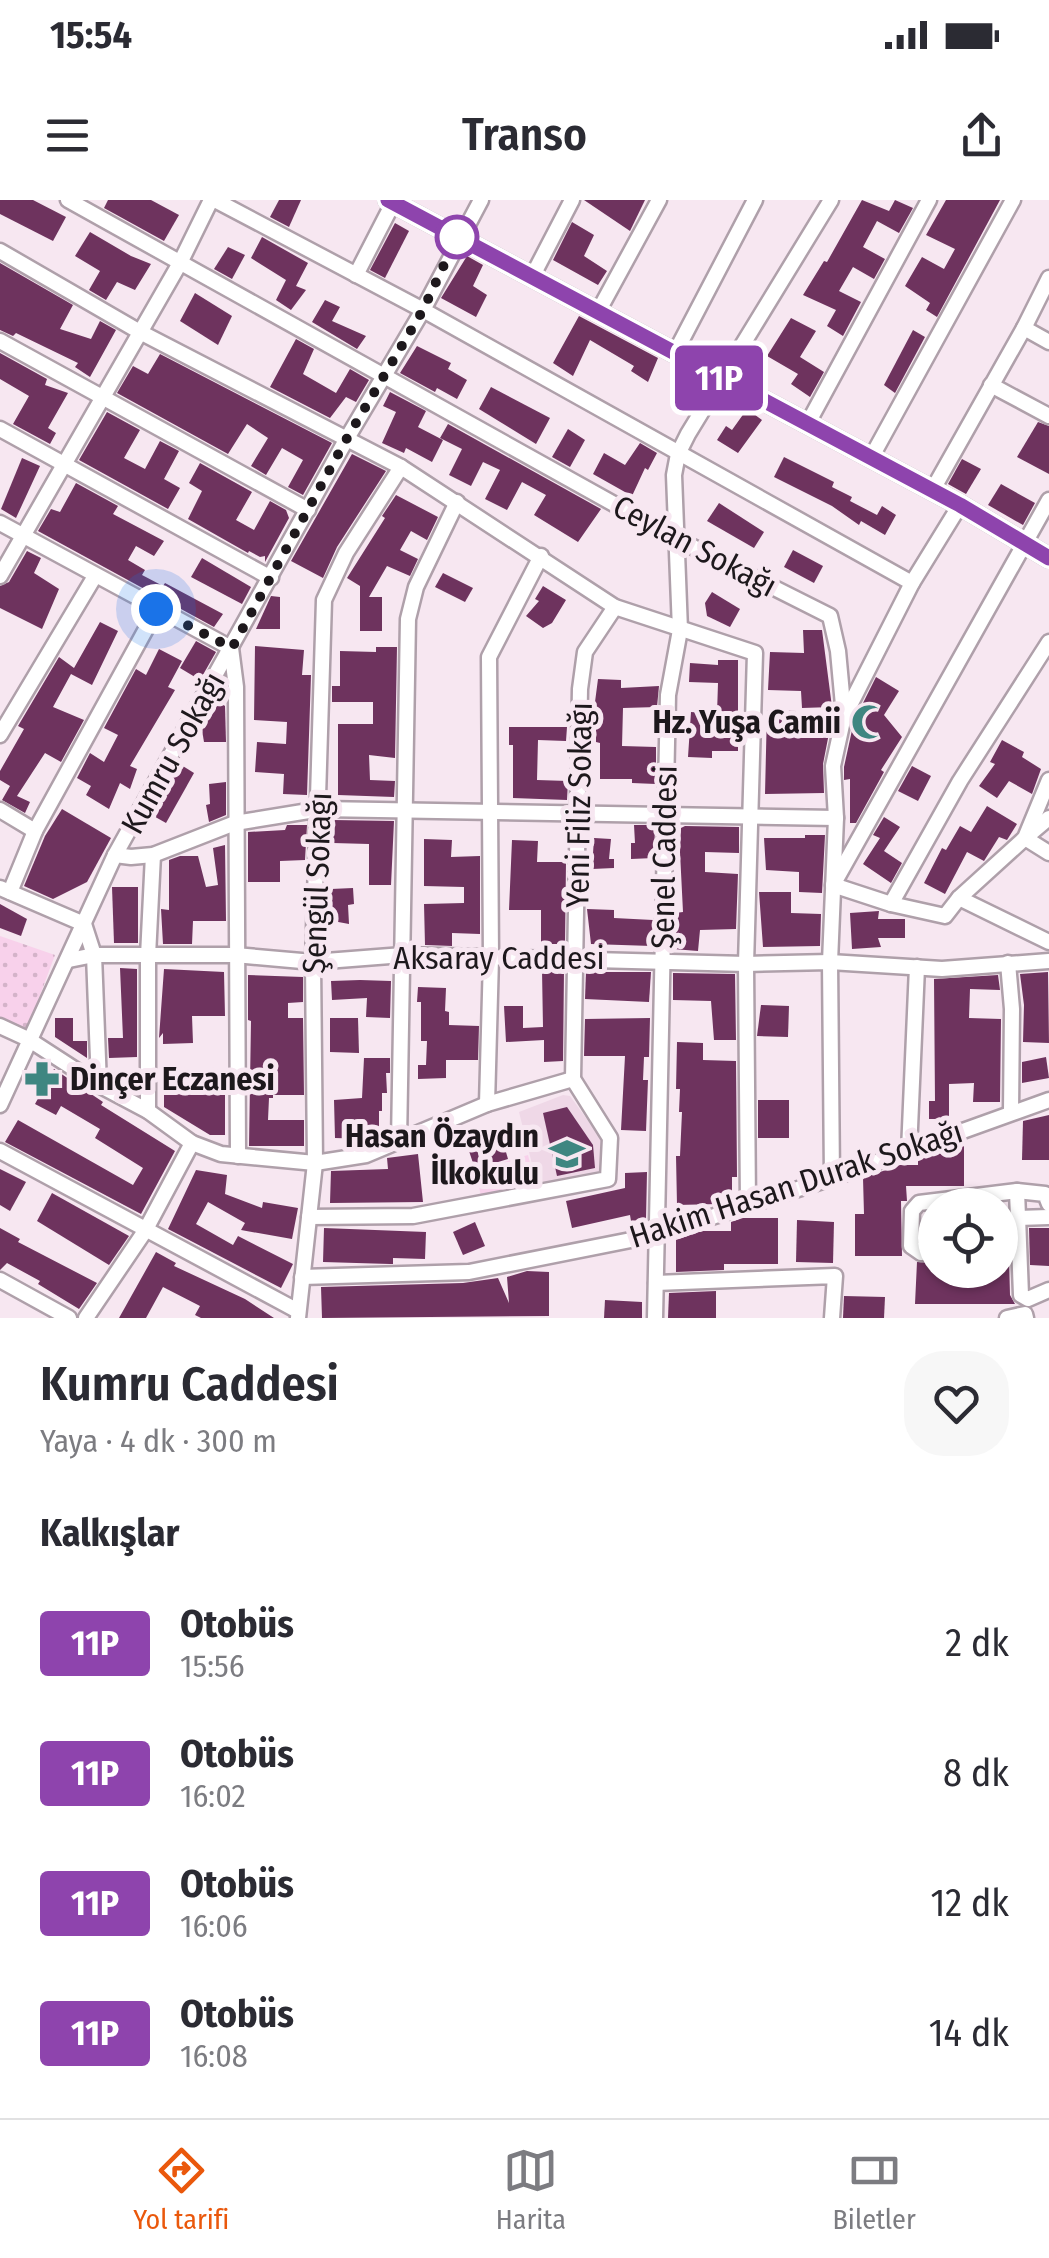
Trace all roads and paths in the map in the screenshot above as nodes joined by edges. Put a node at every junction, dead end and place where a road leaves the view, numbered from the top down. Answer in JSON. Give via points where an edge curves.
{"nodes":[{"id":1,"x":68,"y":200,"type":"edge"},
{"id":2,"x":213,"y":200,"type":"edge"},
{"id":3,"x":481,"y":200,"type":"edge"},
{"id":4,"x":572,"y":200,"type":"edge"},
{"id":5,"x":659,"y":200,"type":"edge"},
{"id":6,"x":755,"y":200,"type":"edge"},
{"id":7,"x":831,"y":200,"type":"edge"},
{"id":8,"x":929,"y":200,"type":"edge"},
{"id":9,"x":1013,"y":200,"type":"edge"},
{"id":10,"x":391,"y":201,"type":"edge"},
{"id":11,"x":461,"y":239,"type":"junction"},
{"id":12,"x":0,"y":251,"type":"edge"},
{"id":13,"x":180,"y":262,"type":"junction"},
{"id":14,"x":356,"y":275,"type":"junction"},
{"id":15,"x":532,"y":277,"type":"junction"},
{"id":16,"x":1049,"y":278,"type":"edge"},
{"id":17,"x":423,"y":310,"type":"junction"},
{"id":18,"x":598,"y":312,"type":"junction"},
{"id":19,"x":1024,"y":328,"type":"junction"},
{"id":20,"x":140,"y":332,"type":"junction"},
{"id":21,"x":0,"y":340,"type":"edge"},
{"id":22,"x":1049,"y":342,"type":"edge"},
{"id":23,"x":675,"y":353,"type":"junction"},
{"id":24,"x":385,"y":374,"type":"junction"},
{"id":25,"x":723,"y":381,"type":"junction"},
{"id":26,"x":991,"y":385,"type":"junction"},
{"id":27,"x":102,"y":395,"type":"junction"},
{"id":28,"x":1049,"y":416,"type":"edge"},
{"id":29,"x":806,"y":425,"type":"junction"},
{"id":30,"x":0,"y":429,"type":"edge"},
{"id":31,"x":346,"y":440,"type":"junction"},
{"id":32,"x":678,"y":454,"type":"junction"},
{"id":33,"x":871,"y":458,"type":"junction"},
{"id":34,"x":64,"y":466,"type":"junction"},
{"id":35,"x":401,"y":467,"type":"junction"},
{"id":36,"x":932,"y":490,"type":"junction"},
{"id":37,"x":1049,"y":500,"type":"edge"},
{"id":38,"x":457,"y":502,"type":"junction"},
{"id":39,"x":960,"y":505,"type":"junction"},
{"id":40,"x":308,"y":510,"type":"junction"},
{"id":41,"x":0,"y":523,"type":"edge"},
{"id":42,"x":23,"y":536,"type":"junction"},
{"id":43,"x":675,"y":538,"type":"junction"},
{"id":44,"x":1026,"y":544,"type":"junction"},
{"id":45,"x":541,"y":556,"type":"junction"},
{"id":46,"x":1049,"y":558,"type":"edge"},
{"id":47,"x":0,"y":576,"type":"edge"},
{"id":48,"x":95,"y":576,"type":"junction"},
{"id":49,"x":271,"y":578,"type":"junction"},
{"id":50,"x":912,"y":583,"type":"junction"},
{"id":51,"x":615,"y":607,"type":"junction"},
{"id":52,"x":156,"y":609,"type":"junction"},
{"id":53,"x":680,"y":630,"type":"junction"},
{"id":54,"x":1049,"y":642,"type":"edge"},
{"id":55,"x":232,"y":648,"type":"junction"},
{"id":56,"x":844,"y":716,"type":"junction"},
{"id":57,"x":0,"y":735,"type":"edge"},
{"id":58,"x":1049,"y":780,"type":"edge"},
{"id":59,"x":0,"y":810,"type":"edge"},
{"id":60,"x":320,"y":810,"type":"junction"},
{"id":61,"x":406,"y":810,"type":"junction"},
{"id":62,"x":489,"y":811,"type":"junction"},
{"id":63,"x":580,"y":813,"type":"junction"},
{"id":64,"x":664,"y":814,"type":"junction"},
{"id":65,"x":752,"y":817,"type":"junction"},
{"id":66,"x":836,"y":818,"type":"junction"},
{"id":67,"x":1049,"y":818,"type":"edge"},
{"id":68,"x":234,"y":824,"type":"junction"},
{"id":69,"x":35,"y":830,"type":"junction"},
{"id":70,"x":1025,"y":838,"type":"junction"},
{"id":71,"x":1049,"y":853,"type":"edge"},
{"id":72,"x":115,"y":855,"type":"junction"},
{"id":73,"x":153,"y":855,"type":"junction"},
{"id":74,"x":833,"y":885,"type":"junction"},
{"id":75,"x":5,"y":890,"type":"edge"},
{"id":76,"x":959,"y":898,"type":"junction"},
{"id":77,"x":891,"y":904,"type":"junction"},
{"id":78,"x":84,"y":924,"type":"junction"},
{"id":79,"x":1049,"y":942,"type":"edge"},
{"id":80,"x":94,"y":955,"type":"junction"},
{"id":81,"x":235,"y":955,"type":"junction"},
{"id":82,"x":148,"y":956,"type":"junction"},
{"id":83,"x":404,"y":956,"type":"junction"},
{"id":84,"x":491,"y":958,"type":"junction"},
{"id":85,"x":576,"y":958,"type":"junction"},
{"id":86,"x":69,"y":960,"type":"junction"},
{"id":87,"x":662,"y":960,"type":"junction"},
{"id":88,"x":1049,"y":961,"type":"edge"},
{"id":89,"x":314,"y":962,"type":"junction"},
{"id":90,"x":830,"y":962,"type":"junction"},
{"id":91,"x":1008,"y":963,"type":"junction"},
{"id":92,"x":746,"y":964,"type":"junction"},
{"id":93,"x":917,"y":968,"type":"junction"},
{"id":94,"x":0,"y":1026,"type":"edge"},
{"id":95,"x":28,"y":1040,"type":"junction"},
{"id":96,"x":573,"y":1080,"type":"junction"},
{"id":97,"x":99,"y":1085,"type":"junction"},
{"id":98,"x":1049,"y":1100,"type":"edge"},
{"id":99,"x":487,"y":1104,"type":"junction"},
{"id":100,"x":0,"y":1105,"type":"edge"},
{"id":101,"x":148,"y":1111,"type":"junction"},
{"id":102,"x":1012,"y":1112,"type":"junction"},
{"id":103,"x":399,"y":1142,"type":"junction"},
{"id":104,"x":192,"y":1143,"type":"junction"},
{"id":105,"x":0,"y":1151,"type":"edge"},
{"id":106,"x":909,"y":1151,"type":"junction"},
{"id":107,"x":238,"y":1156,"type":"junction"},
{"id":108,"x":315,"y":1163,"type":"junction"},
{"id":109,"x":832,"y":1178,"type":"junction"},
{"id":110,"x":1018,"y":1191,"type":"edge"},
{"id":111,"x":918,"y":1204,"type":"edge"},
{"id":112,"x":1049,"y":1204,"type":"edge"},
{"id":113,"x":748,"y":1205,"type":"junction"},
{"id":114,"x":309,"y":1216,"type":"junction"},
{"id":115,"x":1049,"y":1217,"type":"edge"},
{"id":116,"x":1018,"y":1218,"type":"edge"},
{"id":117,"x":144,"y":1231,"type":"junction"},
{"id":118,"x":656,"y":1235,"type":"junction"},
{"id":119,"x":1018,"y":1246,"type":"edge"},
{"id":120,"x":918,"y":1252,"type":"edge"},
{"id":121,"x":302,"y":1278,"type":"junction"},
{"id":122,"x":0,"y":1280,"type":"edge"},
{"id":123,"x":656,"y":1283,"type":"junction"},
{"id":124,"x":1049,"y":1290,"type":"edge"},
{"id":125,"x":298,"y":1314,"type":"edge"},
{"id":126,"x":1026,"y":1316,"type":"edge"},
{"id":127,"x":69,"y":1318,"type":"edge"},
{"id":128,"x":86,"y":1318,"type":"edge"},
{"id":129,"x":655,"y":1318,"type":"edge"},
{"id":130,"x":832,"y":1318,"type":"edge"},
{"id":131,"x":1008,"y":1318,"type":"edge"}],
"edges":[{"from":1,"to":13,"type":"street","name":"Ceylan Sokağı"},
{"from":2,"to":13,"type":"street"},
{"from":2,"to":14,"type":"street"},
{"from":3,"to":11,"type":"street","name":"Kumru Sokağı"},
{"from":4,"to":15,"type":"street"},
{"from":5,"to":18,"type":"street"},
{"from":6,"to":23,"type":"street"},
{"from":7,"to":25,"type":"street","name":"Şenel Caddesi"},
{"from":8,"to":29,"type":"street"},
{"from":9,"to":33,"type":"street"},
{"from":10,"to":11,"type":"main road"},
{"from":10,"to":14,"type":"street"},
{"from":11,"to":15,"type":"main road"},
{"from":11,"to":17,"type":"street","name":"Kumru Sokağı"},
{"from":12,"to":20,"type":"street"},
{"from":13,"to":20,"type":"street"},
{"from":13,"to":24,"type":"street","name":"Ceylan Sokağı"},
{"from":14,"to":17,"type":"street"},
{"from":15,"to":18,"type":"main road"},
{"from":16,"to":19,"type":"street"},
{"from":17,"to":24,"type":"street","name":"Kumru Sokağı"},
{"from":17,"to":32,"type":"street"},
{"from":18,"to":23,"type":"main road"},
{"from":19,"to":22,"type":"street"},
{"from":19,"to":26,"type":"street"},
{"from":20,"to":27,"type":"street"},
{"from":20,"to":31,"type":"street"},
{"from":21,"to":27,"type":"street"},
{"from":23,"to":25,"type":"main road"},
{"from":24,"to":31,"type":"street","name":"Kumru Sokağı"},
{"from":24,"to":43,"type":"street","name":"Ceylan Sokağı"},
{"from":25,"to":29,"type":"main road"},
{"from":25,"to":32,"type":"street","name":"Şenel Caddesi"},
{"from":26,"to":28,"type":"street"},
{"from":26,"to":36,"type":"street"},
{"from":27,"to":34,"type":"street"},
{"from":27,"to":40,"type":"street"},
{"from":29,"to":33,"type":"main road"},
{"from":30,"to":34,"type":"street"},
{"from":31,"to":35,"type":"street"},
{"from":31,"to":40,"type":"street","name":"Kumru Sokağı"},
{"from":32,"to":43,"type":"street","name":"Şenel Caddesi"},
{"from":32,"to":50,"type":"street"},
{"from":33,"to":36,"type":"main road"},
{"from":34,"to":42,"type":"street"},
{"from":34,"to":49,"type":"street"},
{"from":35,"to":38,"type":"street"},
{"from":35,"to":60,"type":"street","name":"Şengül Sokağı","via":[[324,600]]},
{"from":36,"to":39,"type":"main road"},
{"from":37,"to":44,"type":"street"},
{"from":38,"to":45,"type":"street"},
{"from":38,"to":61,"type":"street","via":[[408,619]]},
{"from":39,"to":44,"type":"main road"},
{"from":39,"to":50,"type":"street"},
{"from":40,"to":49,"type":"street","name":"Kumru Sokağı"},
{"from":41,"to":42,"type":"street"},
{"from":42,"to":47,"type":"street"},
{"from":42,"to":48,"type":"street"},
{"from":43,"to":53,"type":"street","name":"Şenel Caddesi"},
{"from":43,"to":56,"type":"street","name":"Ceylan Sokağı","via":[[830,616]]},
{"from":44,"to":46,"type":"main road"},
{"from":44,"to":74,"type":"street"},
{"from":45,"to":51,"type":"street"},
{"from":45,"to":62,"type":"street","via":[[489,657]]},
{"from":48,"to":52,"type":"street"},
{"from":48,"to":57,"type":"street"},
{"from":49,"to":55,"type":"street","name":"Kumru Sokağı"},
{"from":50,"to":56,"type":"street"},
{"from":51,"to":53,"type":"street"},
{"from":51,"to":63,"type":"street","name":"Yeni Filiz Sokağı","via":[[585,652]]},
{"from":52,"to":55,"type":"street"},
{"from":52,"to":69,"type":"street"},
{"from":53,"to":64,"type":"street","name":"Şenel Caddesi","via":[[668,695]]},
{"from":53,"to":65,"type":"street","via":[[754,653]]},
{"from":54,"to":77,"type":"street"},
{"from":55,"to":68,"type":"street"},
{"from":55,"to":72,"type":"street","name":"Kumru Sokağı"},
{"from":56,"to":66,"type":"street","name":"Ceylan Sokağı","via":[[833,766]]},
{"from":58,"to":70,"type":"street"},
{"from":59,"to":69,"type":"street"},
{"from":60,"to":61,"type":"street"},
{"from":60,"to":68,"type":"street"},
{"from":60,"to":89,"type":"street","name":"Şengül Sokağı"},
{"from":61,"to":62,"type":"street"},
{"from":61,"to":83,"type":"street"},
{"from":62,"to":63,"type":"street"},
{"from":62,"to":84,"type":"street"},
{"from":63,"to":64,"type":"street"},
{"from":63,"to":85,"type":"street","name":"Yeni Filiz Sokağı"},
{"from":64,"to":65,"type":"street"},
{"from":64,"to":87,"type":"street","name":"Şenel Caddesi"},
{"from":65,"to":66,"type":"street"},
{"from":65,"to":92,"type":"street"},
{"from":66,"to":74,"type":"street","name":"Ceylan Sokağı"},
{"from":67,"to":70,"type":"street"},
{"from":68,"to":73,"type":"street"},
{"from":68,"to":81,"type":"street"},
{"from":69,"to":75,"type":"street"},
{"from":70,"to":71,"type":"street"},
{"from":70,"to":76,"type":"street"},
{"from":72,"to":73,"type":"street"},
{"from":72,"to":78,"type":"street","name":"Kumru Sokağı"},
{"from":73,"to":82,"type":"street"},
{"from":74,"to":77,"type":"street"},
{"from":74,"to":90,"type":"street","name":"Ceylan Sokağı"},
{"from":75,"to":78,"type":"street"},
{"from":76,"to":77,"type":"street","via":[[945,916]]},
{"from":76,"to":79,"type":"street"},
{"from":78,"to":80,"type":"street"},
{"from":78,"to":86,"type":"street","name":"Kumru Sokağı"},
{"from":80,"to":82,"type":"street","name":"Aksaray Caddesi"},
{"from":80,"to":86,"type":"street","name":"Aksaray Caddesi"},
{"from":80,"to":97,"type":"street"},
{"from":81,"to":82,"type":"street","name":"Aksaray Caddesi"},
{"from":81,"to":89,"type":"street","name":"Aksaray Caddesi"},
{"from":81,"to":107,"type":"street"},
{"from":82,"to":101,"type":"street"},
{"from":83,"to":84,"type":"street","name":"Aksaray Caddesi"},
{"from":83,"to":89,"type":"street","name":"Aksaray Caddesi"},
{"from":83,"to":103,"type":"street"},
{"from":84,"to":85,"type":"street","name":"Aksaray Caddesi"},
{"from":84,"to":99,"type":"street"},
{"from":85,"to":87,"type":"street","name":"Aksaray Caddesi"},
{"from":85,"to":96,"type":"street","name":"Yeni Filiz Sokağı"},
{"from":86,"to":95,"type":"street","name":"Kumru Sokağı"},
{"from":87,"to":92,"type":"street","name":"Aksaray Caddesi"},
{"from":87,"to":118,"type":"street","name":"Şenel Caddesi"},
{"from":88,"to":91,"type":"street","name":"Aksaray Caddesi"},
{"from":89,"to":108,"type":"street","name":"Şengül Sokağı"},
{"from":90,"to":92,"type":"street","name":"Aksaray Caddesi"},
{"from":90,"to":93,"type":"street","name":"Aksaray Caddesi"},
{"from":90,"to":109,"type":"street","name":"Ceylan Sokağı"},
{"from":91,"to":93,"type":"street","name":"Aksaray Caddesi"},
{"from":91,"to":102,"type":"street"},
{"from":92,"to":113,"type":"street"},
{"from":93,"to":106,"type":"street"},
{"from":94,"to":95,"type":"street"},
{"from":95,"to":97,"type":"street"},
{"from":95,"to":100,"type":"street","name":"Kumru Sokağı"},
{"from":96,"to":99,"type":"street"},
{"from":96,"to":114,"type":"street","via":[[610,1138],[608,1179],[413,1216]]},
{"from":97,"to":101,"type":"street"},
{"from":98,"to":102,"type":"street","name":"Hakim Hasan Durak Sokağı"},
{"from":99,"to":103,"type":"street"},
{"from":101,"to":104,"type":"street"},
{"from":102,"to":106,"type":"street","name":"Hakim Hasan Durak Sokağı"},
{"from":103,"to":108,"type":"street"},
{"from":104,"to":107,"type":"street"},
{"from":104,"to":117,"type":"street"},
{"from":105,"to":117,"type":"street"},
{"from":106,"to":109,"type":"street","name":"Hakim Hasan Durak Sokağı"},
{"from":107,"to":108,"type":"street"},
{"from":108,"to":114,"type":"street","name":"Şengül Sokağı"},
{"from":109,"to":113,"type":"street","name":"Hakim Hasan Durak Sokağı"},
{"from":110,"to":112,"type":"street","via":[[1046,1194]]},
{"from":111,"to":120,"type":"street","via":[[912,1211],[912,1246]]},
{"from":113,"to":118,"type":"street","name":"Hakim Hasan Durak Sokağı"},
{"from":114,"to":121,"type":"street","name":"Şengül Sokağı"},
{"from":115,"to":116,"type":"street"},
{"from":117,"to":125,"type":"street"},
{"from":117,"to":128,"type":"street"},
{"from":118,"to":121,"type":"street","name":"Hakim Hasan Durak Sokağı","via":[[469,1272]]},
{"from":118,"to":123,"type":"street","name":"Şenel Caddesi"},
{"from":119,"to":124,"type":"street","via":[[1021,1295],[1028,1299]]},
{"from":121,"to":125,"type":"street","name":"Şengül Sokağı"},
{"from":122,"to":127,"type":"street"},
{"from":123,"to":129,"type":"street","name":"Şenel Caddesi"},
{"from":123,"to":130,"type":"street","via":[[835,1276]]},
{"from":126,"to":131,"type":"street"}]}
